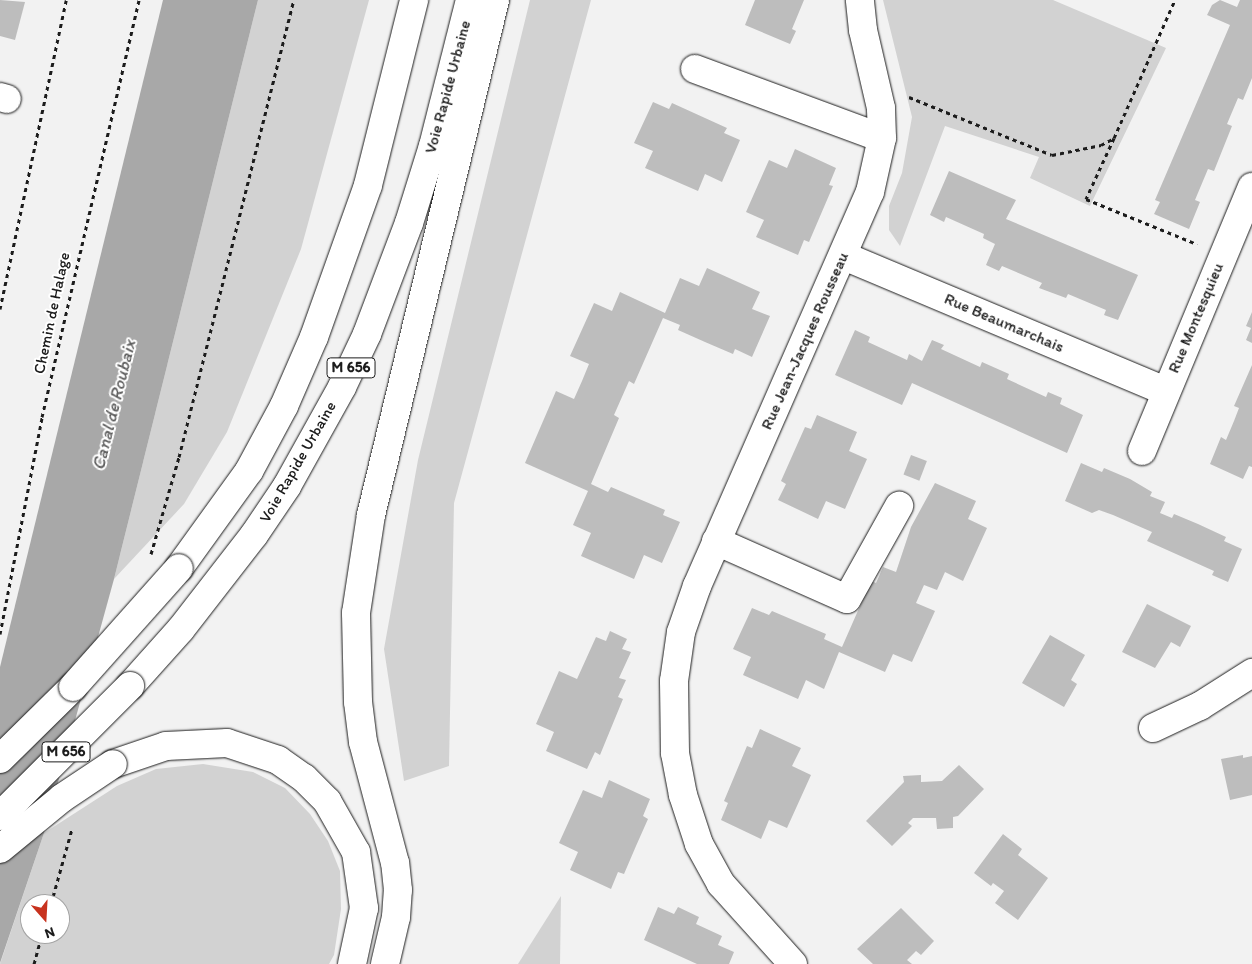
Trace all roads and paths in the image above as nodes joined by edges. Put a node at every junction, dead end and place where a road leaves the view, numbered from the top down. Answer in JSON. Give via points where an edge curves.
{"nodes":[{"id":1,"x":66,"y":0,"type":"edge"},
{"id":2,"x":139,"y":0,"type":"edge"},
{"id":3,"x":294,"y":0,"type":"edge"},
{"id":4,"x":414,"y":0,"type":"edge"},
{"id":5,"x":470,"y":0,"type":"edge"},
{"id":6,"x":495,"y":0,"type":"edge"},
{"id":7,"x":860,"y":0,"type":"edge"},
{"id":8,"x":1175,"y":0,"type":"edge"},
{"id":9,"x":695,"y":69,"type":"dead end"},
{"id":10,"x":877,"y":84,"type":"junction"},
{"id":11,"x":882,"y":138,"type":"junction"},
{"id":12,"x":1114,"y":138,"type":"junction"},
{"id":13,"x":1252,"y":186,"type":"edge"},
{"id":14,"x":1223,"y":254,"type":"junction"},
{"id":15,"x":844,"y":256,"type":"junction"},
{"id":16,"x":0,"y":309,"type":"edge"},
{"id":17,"x":1165,"y":391,"type":"junction"},
{"id":18,"x":1142,"y":451,"type":"dead end"},
{"id":19,"x":900,"y":506,"type":"dead end"},
{"id":20,"x":716,"y":541,"type":"junction"},
{"id":21,"x":149,"y":561,"type":"dead end"},
{"id":22,"x":0,"y":634,"type":"edge"},
{"id":23,"x":1252,"y":673,"type":"edge"},
{"id":24,"x":73,"y":687,"type":"junction"},
{"id":25,"x":1153,"y":728,"type":"dead end"},
{"id":26,"x":0,"y":750,"type":"edge"},
{"id":27,"x":0,"y":759,"type":"edge"},
{"id":28,"x":0,"y":816,"type":"edge"},
{"id":29,"x":73,"y":828,"type":"dead end"},
{"id":30,"x":0,"y":849,"type":"edge"},
{"id":31,"x":54,"y":894,"type":"edge"},
{"id":32,"x":39,"y":944,"type":"edge"},
{"id":33,"x":34,"y":964,"type":"edge"},
{"id":34,"x":352,"y":964,"type":"edge"},
{"id":35,"x":385,"y":964,"type":"edge"},
{"id":36,"x":792,"y":964,"type":"edge"}],
"edges":[{"from":1,"to":16,"type":"path"},
{"from":2,"to":22,"type":"path","name":"Chemin de Halage","via":[[46,397]]},
{"from":3,"to":21,"type":"path","via":[[179,456]]},
{"from":4,"to":24,"type":"main road","number":"M 656","bridge":true,"via":[[368,185],[314,337],[284,406],[248,471],[179,568]]},
{"from":5,"to":28,"type":"main road","name":"Voie Rapide Urbaine","number":"M 656","bridge":true,"via":[[433,146],[409,223],[367,334],[287,486],[254,536],[181,629],[130,686]]},
{"from":6,"to":35,"type":"main road","via":[[371,515],[356,613],[358,702],[363,742],[395,863],[398,890],[396,917]]},
{"from":7,"to":10,"type":"main road","name":"Rue Jean-Jacques Rousseau","via":[[863,30]]},
{"from":8,"to":12,"type":"path"},
{"from":9,"to":11,"type":"main road"},
{"from":10,"to":11,"type":"main road","name":"Rue Jean-Jacques Rousseau"},
{"from":10,"to":12,"type":"path","via":[[1052,154],[1101,144]]},
{"from":11,"to":15,"type":"main road","name":"Rue Jean-Jacques Rousseau","via":[[870,192]]},
{"from":12,"to":14,"type":"path","via":[[1086,199]]},
{"from":13,"to":14,"type":"main road","name":"Rue Montesquieu"},
{"from":14,"to":17,"type":"main road","name":"Rue Montesquieu"},
{"from":15,"to":17,"type":"main road","name":"Rue Beaumarchais"},
{"from":15,"to":20,"type":"main road","name":"Rue Jean-Jacques Rousseau"},
{"from":17,"to":18,"type":"main road","name":"Rue Montesquieu"},
{"from":19,"to":20,"type":"main road","via":[[847,599]]},
{"from":20,"to":36,"type":"main road","name":"Rue Jean-Jacques Rousseau","via":[[688,611],[676,657],[674,730],[679,774],[690,821],[709,864],[739,907]]},
{"from":23,"to":25,"type":"main road","via":[[1200,706]]},
{"from":24,"to":26,"type":"main road"},
{"from":24,"to":27,"type":"main road","number":"M 656"},
{"from":29,"to":31,"type":"path"},
{"from":30,"to":34,"type":"main road","bridge":true,"via":[[62,798],[113,764],[166,746],[227,743],[278,760],[304,778],[327,801],[356,852],[364,908]]},
{"from":32,"to":33,"type":"path"}]}
